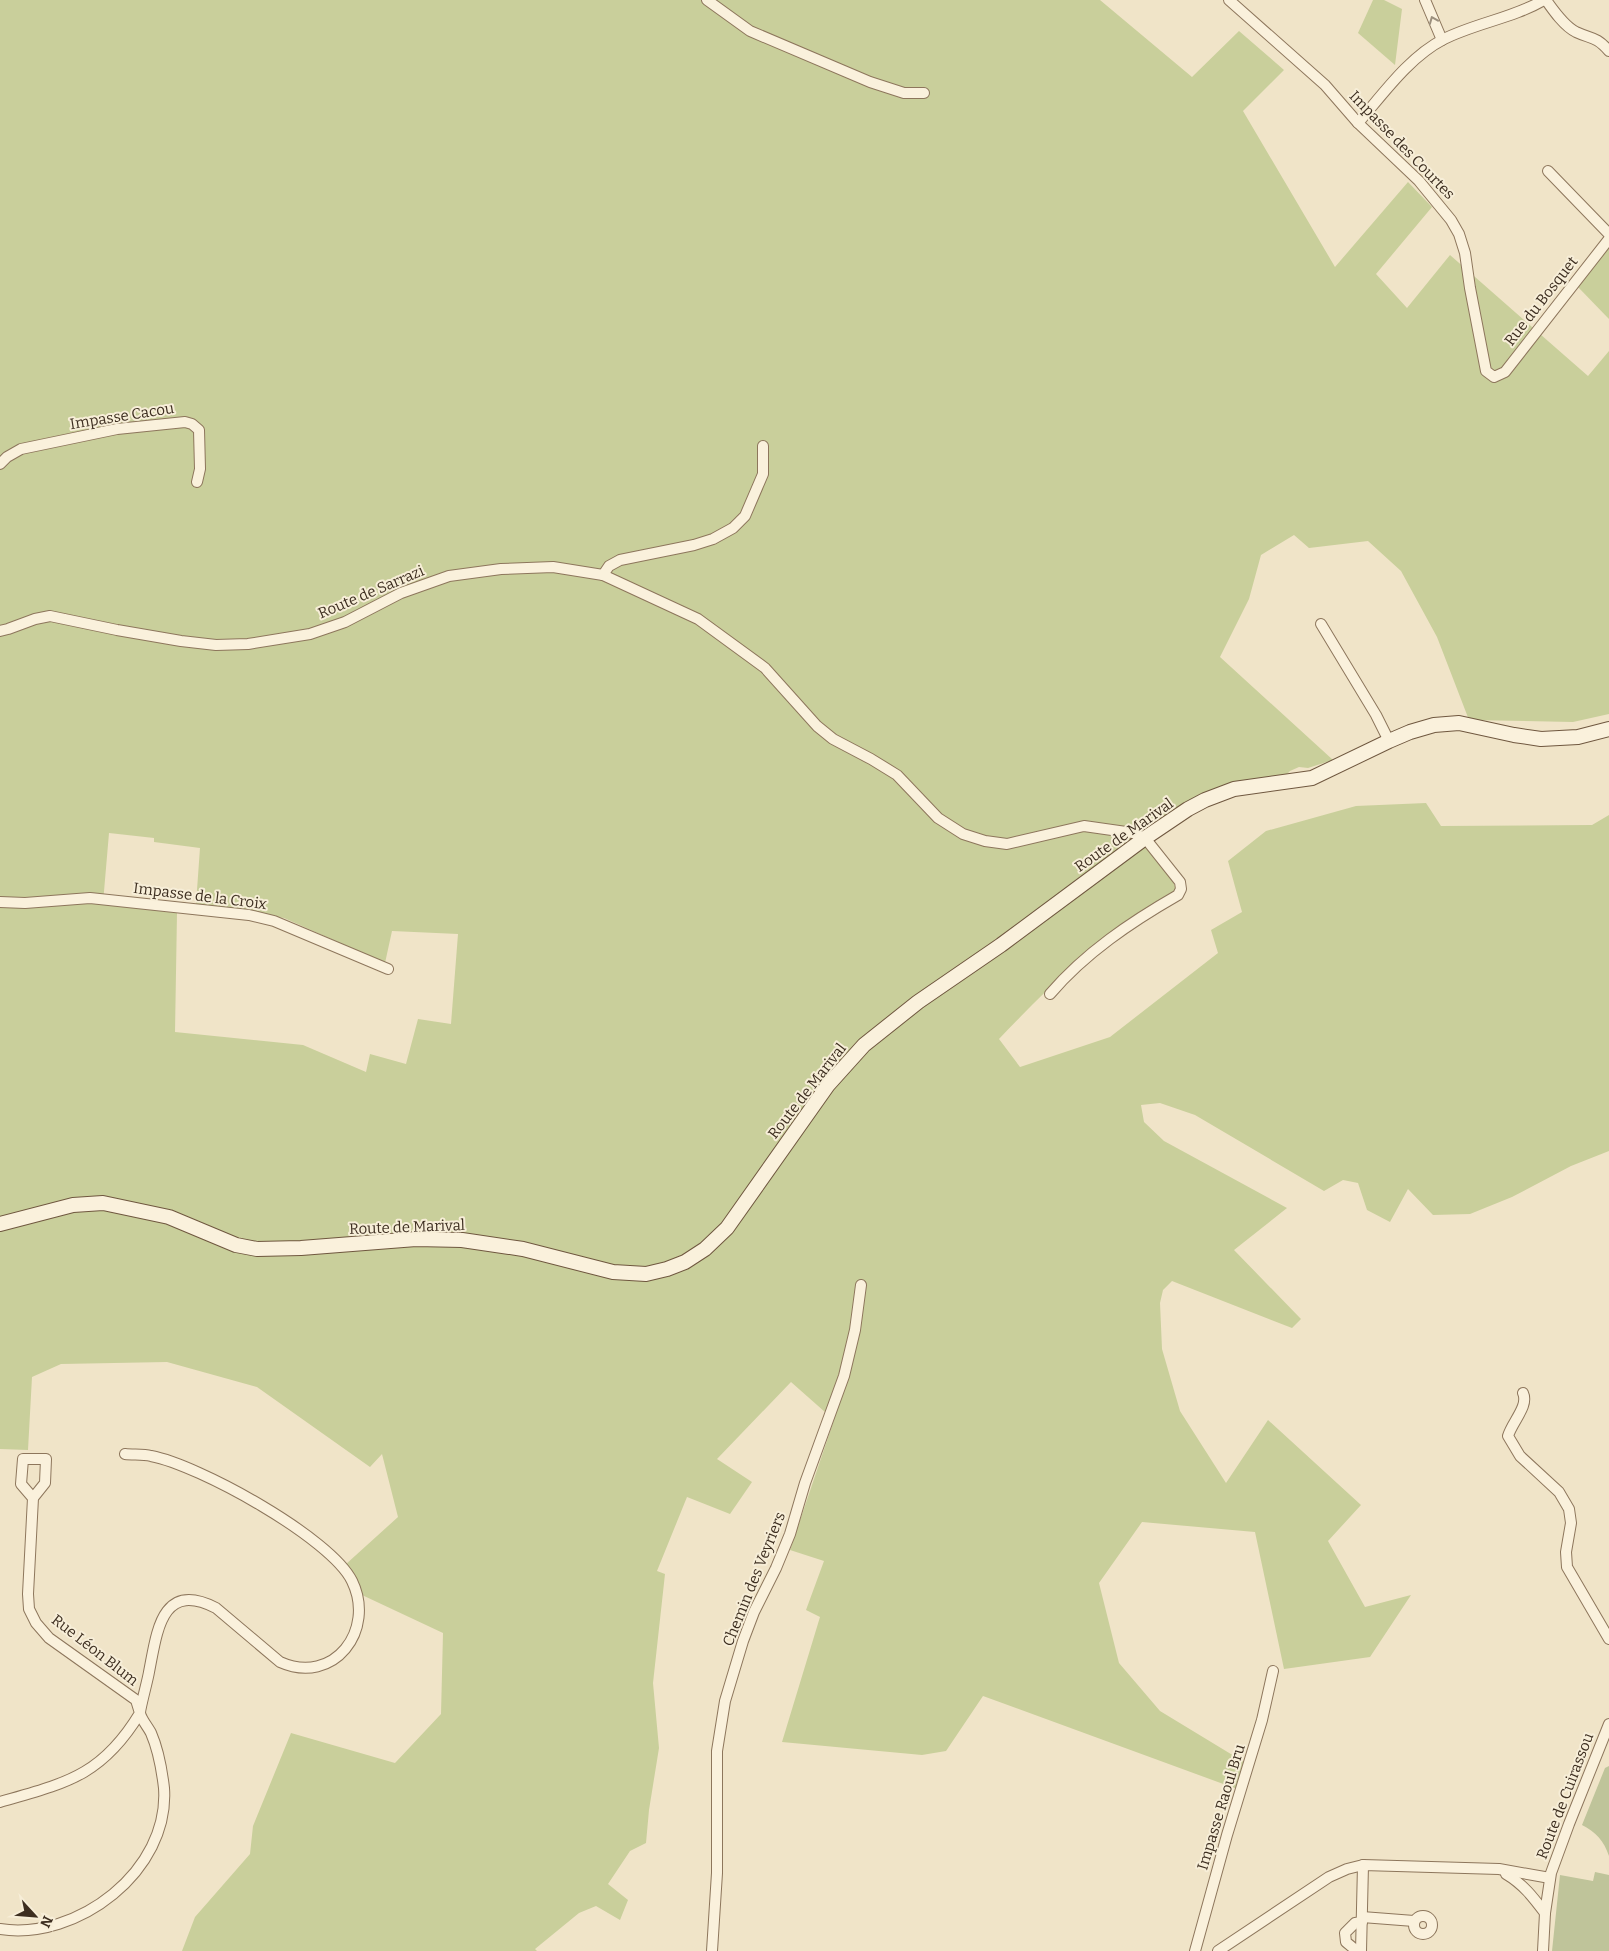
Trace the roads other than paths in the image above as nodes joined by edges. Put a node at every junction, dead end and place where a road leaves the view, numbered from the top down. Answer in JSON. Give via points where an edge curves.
{"nodes":[{"id":1,"x":707,"y":0,"type":"edge"},
{"id":2,"x":1229,"y":0,"type":"edge"},
{"id":3,"x":1425,"y":0,"type":"edge"},
{"id":4,"x":1545,"y":0,"type":"edge"},
{"id":5,"x":1442,"y":40,"type":"junction"},
{"id":6,"x":1609,"y":51,"type":"edge"},
{"id":7,"x":924,"y":93,"type":"dead end"},
{"id":8,"x":1358,"y":123,"type":"junction"},
{"id":9,"x":1548,"y":171,"type":"dead end"},
{"id":10,"x":1609,"y":234,"type":"edge"},
{"id":11,"x":1609,"y":239,"type":"edge"},
{"id":12,"x":1494,"y":377,"type":"joint"},
{"id":13,"x":763,"y":446,"type":"dead end"},
{"id":14,"x":0,"y":464,"type":"edge"},
{"id":15,"x":197,"y":482,"type":"dead end"},
{"id":16,"x":603,"y":575,"type":"junction"},
{"id":17,"x":1321,"y":624,"type":"dead end"},
{"id":18,"x":0,"y":631,"type":"edge"},
{"id":19,"x":1609,"y":729,"type":"edge"},
{"id":20,"x":1389,"y":741,"type":"junction"},
{"id":21,"x":1145,"y":838,"type":"junction"},
{"id":22,"x":0,"y":902,"type":"edge"},
{"id":23,"x":388,"y":969,"type":"dead end"},
{"id":24,"x":1050,"y":994,"type":"dead end"},
{"id":25,"x":0,"y":1224,"type":"edge"},
{"id":26,"x":860,"y":1285,"type":"dead end"},
{"id":27,"x":1523,"y":1393,"type":"dead end"},
{"id":28,"x":124,"y":1454,"type":"dead end"},
{"id":29,"x":33,"y":1498,"type":"dead end"},
{"id":30,"x":1609,"y":1639,"type":"edge"},
{"id":31,"x":1272,"y":1671,"type":"dead end"},
{"id":32,"x":140,"y":1713,"type":"junction"},
{"id":33,"x":1609,"y":1724,"type":"edge"},
{"id":34,"x":0,"y":1802,"type":"edge"},
{"id":35,"x":1363,"y":1865,"type":"junction"},
{"id":36,"x":1499,"y":1869,"type":"junction"},
{"id":37,"x":1550,"y":1878,"type":"junction"},
{"id":38,"x":1545,"y":1913,"type":"junction"},
{"id":39,"x":1362,"y":1920,"type":"junction"},
{"id":40,"x":1414,"y":1921,"type":"dead end"},
{"id":41,"x":0,"y":1929,"type":"edge"},
{"id":42,"x":712,"y":1951,"type":"edge"},
{"id":43,"x":1195,"y":1951,"type":"edge"},
{"id":44,"x":1218,"y":1951,"type":"edge"},
{"id":45,"x":1357,"y":1951,"type":"edge"},
{"id":46,"x":1361,"y":1951,"type":"edge"},
{"id":47,"x":1543,"y":1951,"type":"edge"}],
"edges":[{"from":1,"to":7,"type":"street","via":[[750,31],[870,82],[904,93]]},
{"from":2,"to":8,"type":"street","name":"Impasse des Courtes","via":[[1325,85]]},
{"from":5,"to":3,"type":"street","one_way":true},
{"from":4,"to":5,"type":"street"},
{"from":4,"to":6,"type":"street","via":[[1569,27],[1597,39]]},
{"from":5,"to":8,"type":"street","via":[[1399,76]]},
{"from":8,"to":12,"type":"street","name":"Impasse des Courtes","via":[[1419,181],[1455,227],[1466,253],[1486,370]]},
{"from":9,"to":10,"type":"street"},
{"from":11,"to":12,"type":"street","name":"Rue du Bosquet","via":[[1505,372]]},
{"from":13,"to":16,"type":"street","via":[[763,474],[745,516],[733,528],[694,545],[620,560],[609,566]]},
{"from":14,"to":15,"type":"street","name":"Impasse Cacou","via":[[21,449],[117,429],[185,422],[199,430]]},
{"from":16,"to":18,"type":"street","name":"Route de Sarrazi","via":[[553,566],[449,576],[401,593],[345,622],[310,634],[248,644],[181,641],[50,616]]},
{"from":16,"to":21,"type":"street","name":"Route de Sarrazi","via":[[698,619],[765,668],[817,726],[833,739],[898,775],[938,818],[963,834],[1007,844],[1084,826],[1134,833]]},
{"from":17,"to":20,"type":"street"},
{"from":19,"to":20,"type":"main road","name":"Route de Marival","via":[[1578,737],[1541,739],[1469,724],[1443,723],[1423,727]]},
{"from":20,"to":21,"type":"main road","name":"Route de Marival","via":[[1312,778],[1220,794],[1188,809]]},
{"from":21,"to":24,"type":"street","via":[[1180,882],[1178,895],[1138,918],[1076,968]]},
{"from":21,"to":25,"type":"main road","name":"Route de Marival","via":[[918,1002],[864,1045],[828,1085],[726,1228],[705,1249],[667,1269],[640,1274],[613,1272],[523,1250],[462,1240],[416,1239],[257,1249],[169,1217],[103,1203],[73,1206]]},
{"from":22,"to":23,"type":"street","name":"Impasse de la Croix","via":[[90,898],[249,916],[274,921]]},
{"from":26,"to":42,"type":"street","name":"Chemin des Veyriers","via":[[855,1330],[844,1376],[790,1534],[746,1634],[725,1701],[717,1751],[717,1873]]},
{"from":27,"to":30,"type":"street","via":[[1524,1405],[1508,1436],[1520,1456],[1559,1492],[1569,1509],[1567,1567]]},
{"from":28,"to":32,"type":"street","via":[[152,1456],[194,1471],[259,1503],[340,1564],[358,1594],[360,1612],[357,1628],[341,1654],[326,1664],[302,1668],[280,1662],[216,1608],[193,1599],[175,1604],[167,1611],[157,1632]]},
{"from":29,"to":32,"type":"street","name":"Rue Léon Blum","via":[[29,1609],[49,1638],[136,1700]]},
{"from":31,"to":43,"type":"street","name":"Impasse Raoul Bru","via":[[1262,1720]]},
{"from":32,"to":34,"type":"street","via":[[118,1745],[91,1769],[37,1793]]},
{"from":32,"to":41,"type":"street","name":"Rue Léon Blum","via":[[151,1734],[164,1789],[158,1831],[147,1854],[120,1888],[72,1920],[19,1931]]},
{"from":33,"to":37,"type":"street","name":"Route de Cuirassou"},
{"from":35,"to":36,"type":"street"},
{"from":35,"to":39,"type":"street"},
{"from":35,"to":44,"type":"street","via":[[1329,1877]]},
{"from":36,"to":37,"type":"street"},
{"from":36,"to":38,"type":"street","via":[[1518,1880]]},
{"from":37,"to":38,"type":"street","name":"Route de Cuirassou"},
{"from":38,"to":47,"type":"street","name":"Route de Cuirassou"},
{"from":39,"to":40,"type":"street"},
{"from":39,"to":45,"type":"street","via":[[1345,1933],[1346,1942]]},
{"from":39,"to":46,"type":"street"}]}
